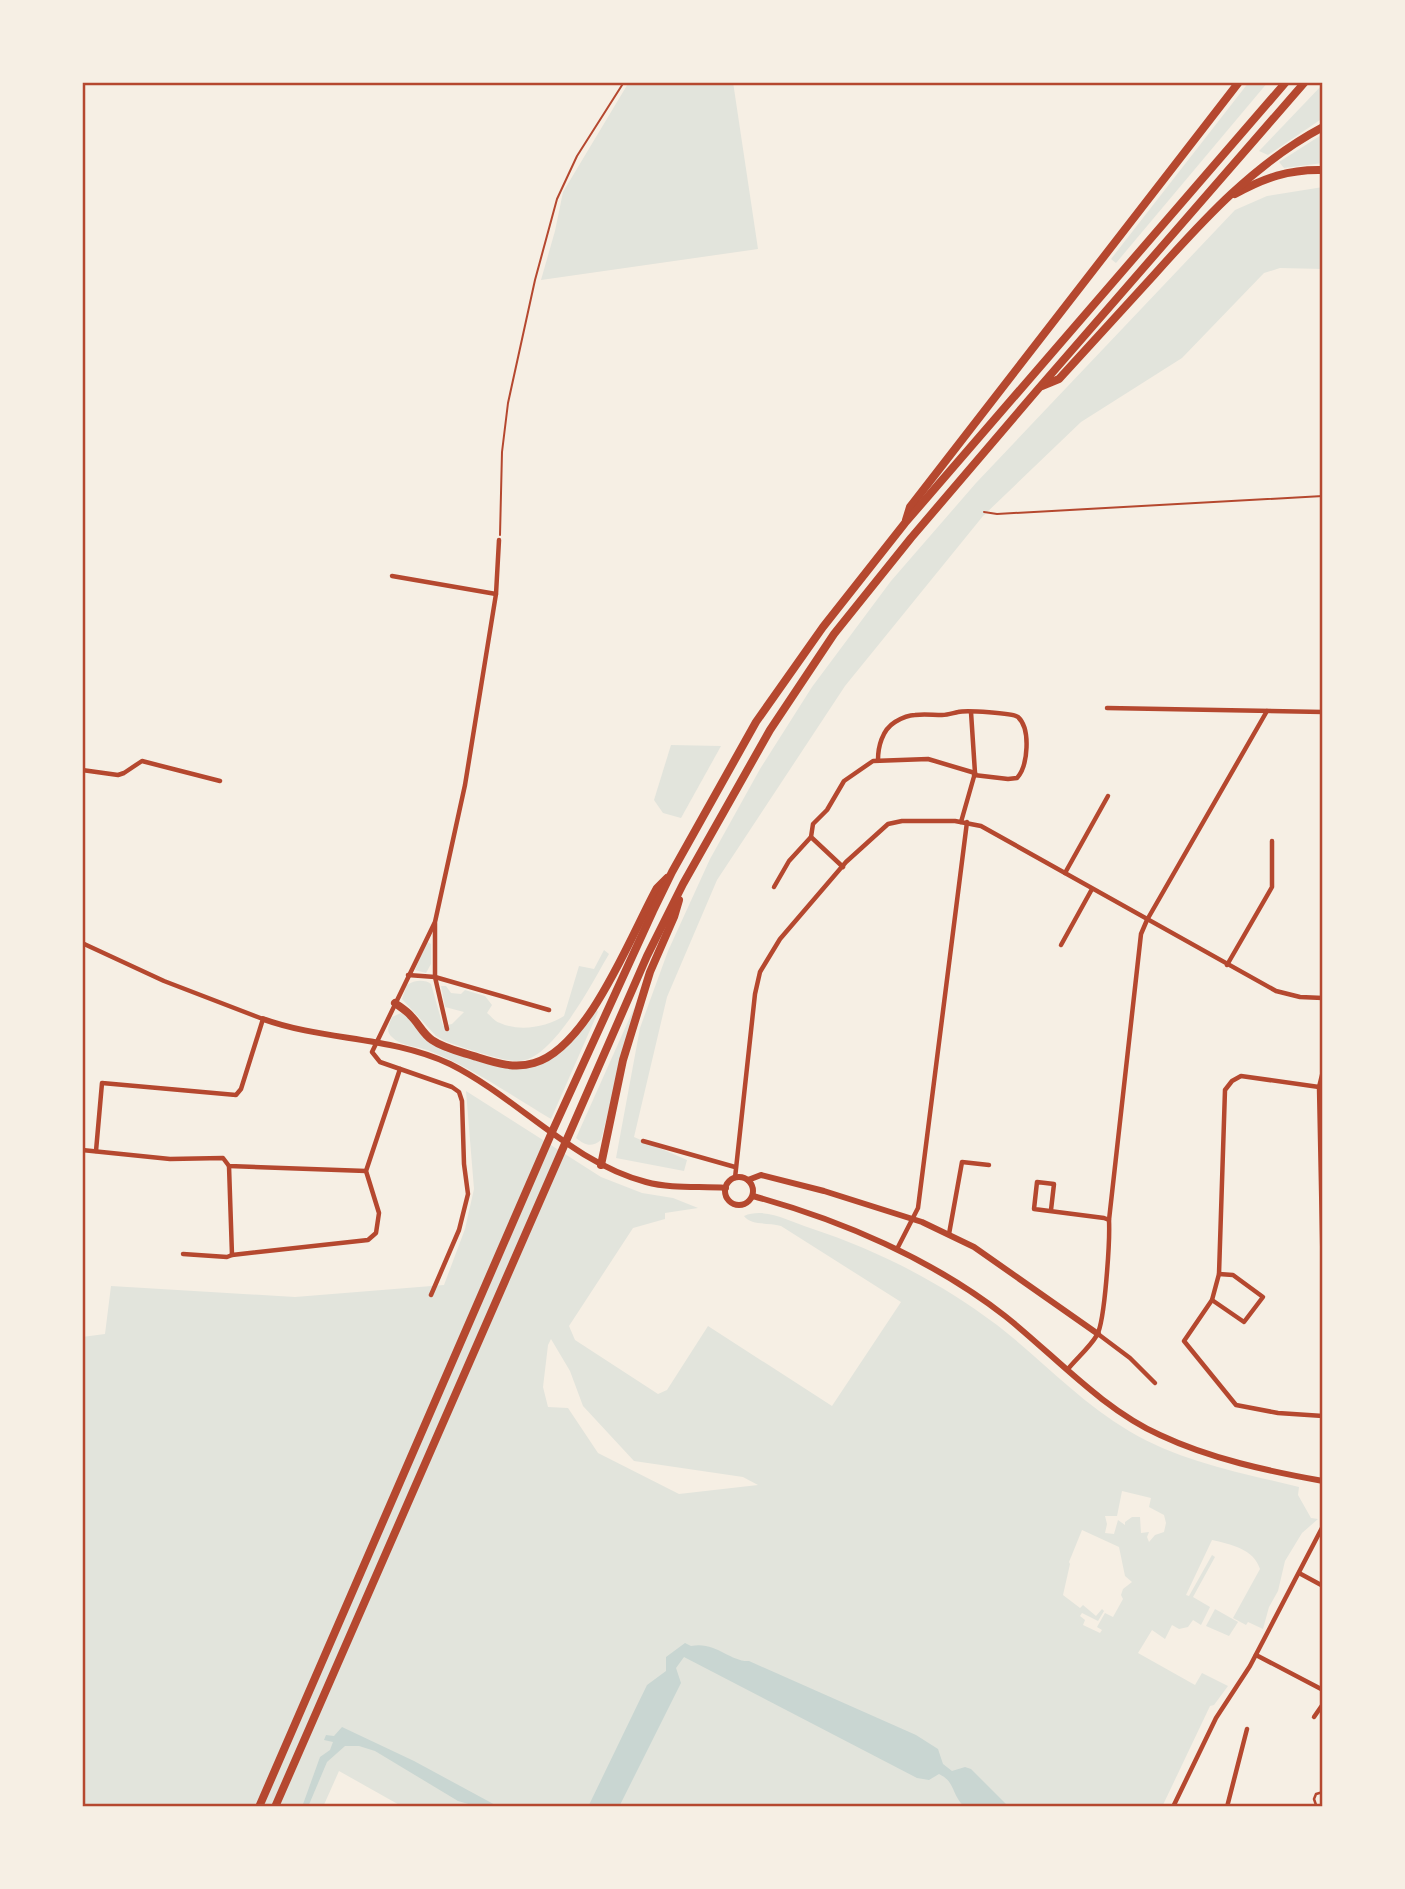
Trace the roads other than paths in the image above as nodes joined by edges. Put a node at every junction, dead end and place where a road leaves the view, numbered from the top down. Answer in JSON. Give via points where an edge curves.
{"nodes":[{"id":1,"x":1239,"y":82,"type":"edge"},
{"id":2,"x":1286,"y":82,"type":"edge"},
{"id":3,"x":1305,"y":82,"type":"edge"},
{"id":4,"x":1323,"y":127,"type":"edge"},
{"id":5,"x":1323,"y":170,"type":"edge"},
{"id":6,"x":1224,"y":201,"type":"junction"},
{"id":7,"x":1039,"y":388,"type":"junction"},
{"id":8,"x":905,"y":523,"type":"junction"},
{"id":9,"x":499,"y":540,"type":"road end"},
{"id":10,"x":392,"y":576,"type":"dead end"},
{"id":11,"x":496,"y":594,"type":"junction"},
{"id":12,"x":1107,"y":708,"type":"dead end"},
{"id":13,"x":1267,"y":711,"type":"junction"},
{"id":14,"x":971,"y":712,"type":"junction"},
{"id":15,"x":1323,"y":712,"type":"edge"},
{"id":16,"x":878,"y":760,"type":"junction"},
{"id":17,"x":82,"y":770,"type":"edge"},
{"id":18,"x":975,"y":774,"type":"junction"},
{"id":19,"x":220,"y":781,"type":"dead end"},
{"id":20,"x":1108,"y":796,"type":"dead end"},
{"id":21,"x":964,"y":822,"type":"junction"},
{"id":22,"x":811,"y":837,"type":"junction"},
{"id":23,"x":1272,"y":841,"type":"dead end"},
{"id":24,"x":843,"y":867,"type":"junction"},
{"id":25,"x":672,"y":872,"type":"junction"},
{"id":26,"x":1065,"y":873,"type":"junction"},
{"id":27,"x":684,"y":884,"type":"junction"},
{"id":28,"x":774,"y":887,"type":"dead end"},
{"id":29,"x":1092,"y":889,"type":"junction"},
{"id":30,"x":1147,"y":920,"type":"junction"},
{"id":31,"x":435,"y":922,"type":"junction"},
{"id":32,"x":82,"y":943,"type":"edge"},
{"id":33,"x":1060,"y":946,"type":"dead end"},
{"id":34,"x":1227,"y":965,"type":"junction"},
{"id":35,"x":408,"y":975,"type":"junction"},
{"id":36,"x":435,"y":977,"type":"junction"},
{"id":37,"x":1323,"y":998,"type":"edge"},
{"id":38,"x":395,"y":1003,"type":"junction"},
{"id":39,"x":549,"y":1010,"type":"dead end"},
{"id":40,"x":264,"y":1020,"type":"junction"},
{"id":41,"x":447,"y":1029,"type":"dead end"},
{"id":42,"x":376,"y":1042,"type":"junction"},
{"id":43,"x":400,"y":1069,"type":"junction"},
{"id":44,"x":1323,"y":1071,"type":"edge"},
{"id":45,"x":1319,"y":1087,"type":"junction"},
{"id":46,"x":643,"y":1141,"type":"dead end"},
{"id":47,"x":82,"y":1150,"type":"edge"},
{"id":48,"x":96,"y":1151,"type":"junction"},
{"id":49,"x":601,"y":1165,"type":"junction"},
{"id":50,"x":989,"y":1165,"type":"dead end"},
{"id":51,"x":229,"y":1166,"type":"junction"},
{"id":52,"x":735,"y":1167,"type":"junction"},
{"id":53,"x":366,"y":1171,"type":"junction"},
{"id":54,"x":735,"y":1178,"type":"junction"},
{"id":55,"x":748,"y":1180,"type":"junction"},
{"id":56,"x":726,"y":1188,"type":"junction"},
{"id":57,"x":753,"y":1196,"type":"junction"},
{"id":58,"x":1051,"y":1210,"type":"junction"},
{"id":59,"x":912,"y":1218,"type":"junction"},
{"id":60,"x":1109,"y":1220,"type":"junction"},
{"id":61,"x":949,"y":1234,"type":"junction"},
{"id":62,"x":898,"y":1249,"type":"junction"},
{"id":63,"x":183,"y":1254,"type":"dead end"},
{"id":64,"x":232,"y":1255,"type":"junction"},
{"id":65,"x":1219,"y":1274,"type":"junction"},
{"id":66,"x":1323,"y":1283,"type":"edge"},
{"id":67,"x":431,"y":1295,"type":"dead end"},
{"id":68,"x":1212,"y":1300,"type":"junction"},
{"id":69,"x":1098,"y":1334,"type":"junction"},
{"id":70,"x":1068,"y":1369,"type":"junction"},
{"id":71,"x":1155,"y":1383,"type":"dead end"},
{"id":72,"x":1323,"y":1416,"type":"edge"},
{"id":73,"x":1323,"y":1481,"type":"edge"},
{"id":74,"x":1323,"y":1526,"type":"edge"},
{"id":75,"x":1298,"y":1573,"type":"junction"},
{"id":76,"x":1323,"y":1586,"type":"edge"},
{"id":77,"x":1256,"y":1655,"type":"junction"},
{"id":78,"x":1323,"y":1690,"type":"edge"},
{"id":79,"x":1323,"y":1704,"type":"edge"},
{"id":80,"x":1314,"y":1717,"type":"dead end"},
{"id":81,"x":1247,"y":1729,"type":"dead end"},
{"id":82,"x":292,"y":1770,"type":"junction"},
{"id":83,"x":1323,"y":1792,"type":"edge"},
{"id":84,"x":259,"y":1807,"type":"edge"},
{"id":85,"x":275,"y":1807,"type":"edge"},
{"id":86,"x":281,"y":1807,"type":"edge"},
{"id":87,"x":1173,"y":1807,"type":"edge"},
{"id":88,"x":1227,"y":1807,"type":"edge"},
{"id":89,"x":1323,"y":1807,"type":"edge"}],
"edges":[{"from":1,"to":8,"type":"highway","via":[[910,507]]},
{"from":2,"to":8,"type":"highway"},
{"from":3,"to":7,"type":"highway"},
{"from":4,"to":6,"type":"highway","via":[[1262,167]]},
{"from":5,"to":6,"type":"highway","via":[[1263,179]]},
{"from":6,"to":7,"type":"highway","via":[[1059,379]]},
{"from":7,"to":27,"type":"highway","via":[[834,634],[770,730]]},
{"from":8,"to":25,"type":"highway","via":[[756,722]]},
{"from":9,"to":11,"type":"street"},
{"from":10,"to":11,"type":"street"},
{"from":11,"to":31,"type":"street","via":[[465,785]]},
{"from":12,"to":13,"type":"street"},
{"from":13,"to":15,"type":"street"},
{"from":13,"to":30,"type":"street"},
{"from":14,"to":16,"type":"street","via":[[912,715],[892,723],[878,746]]},
{"from":14,"to":18,"type":"street"},
{"from":14,"to":18,"type":"street","via":[[1014,715],[1021,722],[1027,745],[1025,766],[1017,778]]},
{"from":16,"to":18,"type":"street","via":[[928,759]]},
{"from":16,"to":22,"type":"street","via":[[844,781],[813,824]]},
{"from":17,"to":19,"type":"street","via":[[118,775],[142,761]]},
{"from":18,"to":21,"type":"street"},
{"from":20,"to":26,"type":"street"},
{"from":21,"to":24,"type":"street","via":[[888,824]]},
{"from":21,"to":26,"type":"street","via":[[981,826]]},
{"from":21,"to":59,"type":"street","via":[[918,1208]]},
{"from":22,"to":24,"type":"street"},
{"from":22,"to":28,"type":"street"},
{"from":23,"to":34,"type":"street","via":[[1272,887]]},
{"from":24,"to":52,"type":"street","via":[[785,931],[760,972]]},
{"from":25,"to":38,"type":"highway","via":[[657,888],[591,1011],[572,1038],[547,1058],[508,1065],[450,1048],[431,1039]]},
{"from":25,"to":84,"type":"highway","via":[[552,1132]]},
{"from":26,"to":29,"type":"street"},
{"from":27,"to":49,"type":"highway","via":[[623,1060]]},
{"from":27,"to":82,"type":"highway","via":[[647,956]]},
{"from":29,"to":30,"type":"street"},
{"from":29,"to":33,"type":"street"},
{"from":30,"to":34,"type":"street"},
{"from":30,"to":60,"type":"street","via":[[1139,947]]},
{"from":31,"to":35,"type":"street"},
{"from":31,"to":36,"type":"street"},
{"from":32,"to":40,"type":"street"},
{"from":34,"to":37,"type":"street","via":[[1276,991]]},
{"from":35,"to":36,"type":"street"},
{"from":35,"to":38,"type":"street"},
{"from":36,"to":39,"type":"street"},
{"from":36,"to":41,"type":"street"},
{"from":38,"to":42,"type":"street"},
{"from":40,"to":42,"type":"street"},
{"from":40,"to":48,"type":"street","via":[[236,1095],[102,1083]]},
{"from":42,"to":43,"type":"street","via":[[373,1056]]},
{"from":42,"to":49,"type":"street","via":[[412,1049],[450,1064]]},
{"from":43,"to":53,"type":"street"},
{"from":43,"to":67,"type":"street","via":[[452,1087],[462,1101],[468,1194],[459,1230]]},
{"from":44,"to":45,"type":"street"},
{"from":45,"to":65,"type":"street","via":[[1241,1076],[1225,1090]]},
{"from":45,"to":66,"type":"street"},
{"from":46,"to":52,"type":"street"},
{"from":47,"to":48,"type":"street"},
{"from":48,"to":51,"type":"street","via":[[170,1159],[223,1158]]},
{"from":49,"to":56,"type":"street","via":[[665,1187]]},
{"from":50,"to":61,"type":"street","via":[[962,1162]]},
{"from":51,"to":53,"type":"street"},
{"from":51,"to":64,"type":"street"},
{"from":52,"to":54,"type":"street"},
{"from":53,"to":64,"type":"street","via":[[379,1213],[376,1233],[368,1240]]},
{"from":54,"to":55,"type":"street"},
{"from":54,"to":56,"type":"street"},
{"from":55,"to":57,"type":"street"},
{"from":55,"to":59,"type":"street","via":[[761,1175]]},
{"from":56,"to":57,"type":"street","via":[[728,1200],[735,1205],[744,1205]]},
{"from":57,"to":62,"type":"street"},
{"from":58,"to":58,"type":"street","via":[[1054,1184],[1037,1182],[1034,1209]]},
{"from":58,"to":60,"type":"street"},
{"from":59,"to":61,"type":"street"},
{"from":59,"to":62,"type":"street"},
{"from":60,"to":69,"type":"street"},
{"from":61,"to":69,"type":"street"},
{"from":62,"to":70,"type":"street","via":[[1003,1315]]},
{"from":63,"to":64,"type":"street"},
{"from":65,"to":68,"type":"street"},
{"from":65,"to":68,"type":"street","via":[[1233,1275],[1263,1297],[1244,1322]]},
{"from":68,"to":72,"type":"street","via":[[1184,1341],[1236,1405]]},
{"from":69,"to":70,"type":"street"},
{"from":69,"to":71,"type":"street"},
{"from":70,"to":73,"type":"street","via":[[1122,1414],[1159,1435],[1217,1457]]},
{"from":74,"to":75,"type":"street"},
{"from":75,"to":76,"type":"street"},
{"from":75,"to":77,"type":"street"},
{"from":77,"to":78,"type":"street"},
{"from":77,"to":87,"type":"street","via":[[1216,1718]]},
{"from":79,"to":80,"type":"street"},
{"from":81,"to":88,"type":"street"},
{"from":82,"to":85,"type":"highway"},
{"from":82,"to":86,"type":"highway"},
{"from":83,"to":89,"type":"lane","via":[[1314,1800]]}]}
